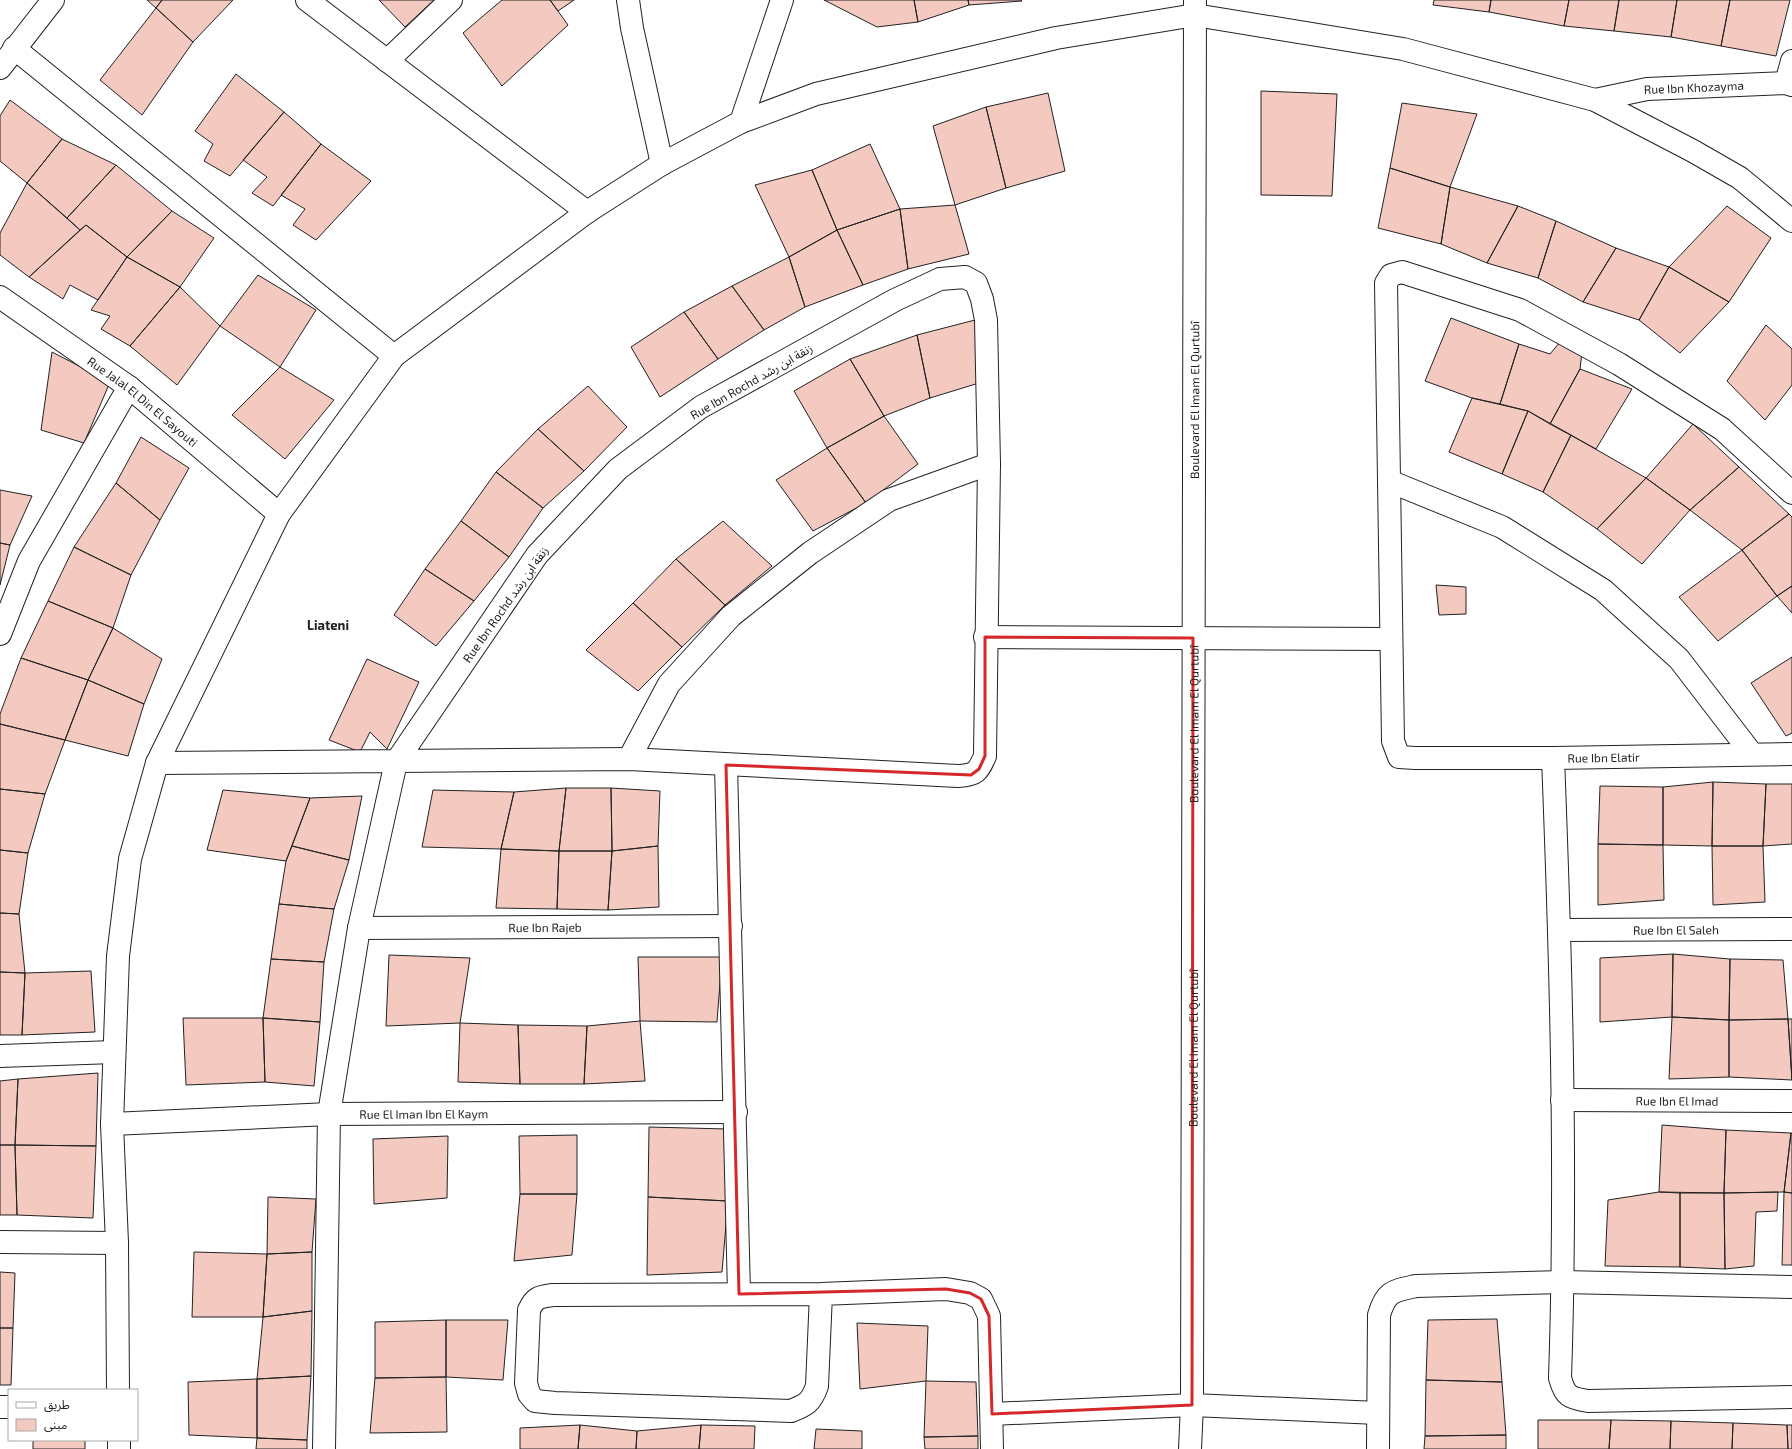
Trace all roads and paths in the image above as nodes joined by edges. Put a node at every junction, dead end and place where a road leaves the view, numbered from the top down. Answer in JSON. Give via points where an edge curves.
{"nodes":[{"id":1,"x":53,"y":0,"type":"edge"},
{"id":2,"x":307,"y":0,"type":"edge"},
{"id":3,"x":451,"y":0,"type":"edge"},
{"id":4,"x":628,"y":0,"type":"edge"},
{"id":5,"x":782,"y":0,"type":"edge"},
{"id":6,"x":1195,"y":8,"type":"edge"},
{"id":7,"x":14,"y":48,"type":"junction"},
{"id":8,"x":387,"y":61,"type":"junction"},
{"id":9,"x":1792,"y":61,"type":"edge"},
{"id":10,"x":0,"y":68,"type":"edge"},
{"id":11,"x":1789,"y":84,"type":"edge"},
{"id":12,"x":1596,"y":100,"type":"junction"},
{"id":13,"x":741,"y":122,"type":"junction"},
{"id":14,"x":662,"y":164,"type":"junction"},
{"id":15,"x":587,"y":212,"type":"junction"},
{"id":16,"x":1792,"y":220,"type":"edge"},
{"id":17,"x":0,"y":297,"type":"edge"},
{"id":18,"x":394,"y":356,"type":"junction"},
{"id":19,"x":129,"y":387,"type":"junction"},
{"id":20,"x":988,"y":464,"type":"junction"},
{"id":21,"x":1388,"y":480,"type":"junction"},
{"id":22,"x":1792,"y":493,"type":"edge"},
{"id":23,"x":279,"y":514,"type":"junction"},
{"id":24,"x":0,"y":634,"type":"edge"},
{"id":25,"x":985,"y":637,"type":"junction"},
{"id":26,"x":1193,"y":638,"type":"junction"},
{"id":27,"x":1390,"y":639,"type":"junction"},
{"id":28,"x":1752,"y":754,"type":"junction"},
{"id":29,"x":1792,"y":754,"type":"edge"},
{"id":30,"x":1553,"y":758,"type":"junction"},
{"id":31,"x":629,"y":759,"type":"junction"},
{"id":32,"x":396,"y":762,"type":"junction"},
{"id":33,"x":157,"y":763,"type":"junction"},
{"id":34,"x":726,"y":765,"type":"junction"},
{"id":35,"x":731,"y":926,"type":"junction"},
{"id":36,"x":359,"y":928,"type":"junction"},
{"id":37,"x":1792,"y":929,"type":"edge"},
{"id":38,"x":1559,"y":930,"type":"junction"},
{"id":39,"x":114,"y":1052,"type":"junction"},
{"id":40,"x":0,"y":1056,"type":"edge"},
{"id":41,"x":1562,"y":1100,"type":"junction"},
{"id":42,"x":1792,"y":1101,"type":"edge"},
{"id":43,"x":736,"y":1112,"type":"junction"},
{"id":44,"x":329,"y":1114,"type":"junction"},
{"id":45,"x":112,"y":1124,"type":"junction"},
{"id":46,"x":0,"y":1242,"type":"edge"},
{"id":47,"x":117,"y":1243,"type":"junction"},
{"id":48,"x":1563,"y":1282,"type":"junction"},
{"id":49,"x":1792,"y":1287,"type":"edge"},
{"id":50,"x":739,"y":1294,"type":"junction"},
{"id":51,"x":821,"y":1294,"type":"junction"},
{"id":52,"x":118,"y":1389,"type":"edge"},
{"id":53,"x":1792,"y":1397,"type":"edge"},
{"id":54,"x":1192,"y":1405,"type":"junction"},
{"id":55,"x":1378,"y":1413,"type":"junction"},
{"id":56,"x":992,"y":1414,"type":"junction"},
{"id":57,"x":324,"y":1449,"type":"edge"},
{"id":58,"x":992,"y":1449,"type":"edge"},
{"id":59,"x":1190,"y":1449,"type":"edge"},
{"id":60,"x":1378,"y":1449,"type":"edge"}],
"edges":[{"from":1,"to":7,"type":"street"},
{"from":2,"to":8,"type":"street"},
{"from":3,"to":8,"type":"street"},
{"from":4,"to":14,"type":"street"},
{"from":5,"to":13,"type":"street"},
{"from":6,"to":12,"type":"street","via":[[1403,49]]},
{"from":6,"to":13,"type":"street","via":[[839,88]]},
{"from":6,"to":26,"type":"street","name":"Boulevard El Imam El Qurtubî"},
{"from":7,"to":10,"type":"street"},
{"from":7,"to":18,"type":"street"},
{"from":8,"to":15,"type":"street"},
{"from":9,"to":11,"type":"street"},
{"from":11,"to":12,"type":"street","name":"Rue Ibn Khozayma","via":[[1647,89]]},
{"from":12,"to":16,"type":"street","via":[[1740,178]]},
{"from":13,"to":14,"type":"street"},
{"from":14,"to":15,"type":"street"},
{"from":15,"to":18,"type":"street"},
{"from":17,"to":19,"type":"street","name":"Rue Jalal El Din El Sayouti"},
{"from":18,"to":23,"type":"street"},
{"from":19,"to":23,"type":"street","name":"Rue Jalal El Din El Sayouti"},
{"from":19,"to":24,"type":"street","via":[[29,561]]},
{"from":20,"to":25,"type":"street","name":"Rue Ibn Rochd زنقة ابن رشد"},
{"from":20,"to":31,"type":"street","via":[[889,500],[810,553],[731,616],[669,684]]},
{"from":20,"to":32,"type":"street","name":"Rue Ibn Rochd زنقة ابن رشد","via":[[986,320],[982,299],[976,283],[965,277],[940,279],[895,300],[701,407],[618,469],[537,555]]},
{"from":21,"to":22,"type":"street","via":[[1386,283],[1391,275],[1402,272],[1520,310],[1619,364],[1722,429]]},
{"from":21,"to":27,"type":"street"},
{"from":21,"to":28,"type":"street","via":[[1502,527],[1603,590],[1679,659]]},
{"from":23,"to":33,"type":"street"},
{"from":25,"to":26,"type":"street"},
{"from":25,"to":34,"type":"street","name":"Rue Ibn Rochd زنقة ابن رشد","via":[[985,756],[979,769],[971,775]]},
{"from":26,"to":27,"type":"street"},
{"from":26,"to":54,"type":"street","name":"Boulevard El Imam El Qurtubî"},
{"from":27,"to":30,"type":"street","name":"Rue Ibn Elatir","via":[[1393,741],[1399,757]]},
{"from":28,"to":29,"type":"street","name":"Rue Ibn Elatir"},
{"from":28,"to":30,"type":"street","name":"Rue Ibn Elatir"},
{"from":30,"to":38,"type":"street"},
{"from":31,"to":32,"type":"street"},
{"from":31,"to":34,"type":"street"},
{"from":32,"to":33,"type":"street"},
{"from":32,"to":36,"type":"street","name":"Rue Ibn Rochd زنقة ابن رشد"},
{"from":33,"to":39,"type":"street","via":[[130,859],[118,956]]},
{"from":34,"to":35,"type":"street"},
{"from":35,"to":36,"type":"street","name":"Rue Ibn Rajeb"},
{"from":35,"to":43,"type":"street"},
{"from":36,"to":44,"type":"street","name":"Rue Ibn Rochd زنقة ابن رشد"},
{"from":37,"to":38,"type":"street","name":"Rue Ibn El Saleh"},
{"from":38,"to":41,"type":"street"},
{"from":39,"to":40,"type":"street"},
{"from":39,"to":45,"type":"street"},
{"from":41,"to":42,"type":"street","name":"Rue Ibn El Imad"},
{"from":41,"to":48,"type":"street"},
{"from":43,"to":44,"type":"street","name":"Rue El Iman Ibn El Kaym"},
{"from":43,"to":50,"type":"street"},
{"from":44,"to":45,"type":"street","name":"Rue El Iman Ibn El Kaym"},
{"from":44,"to":57,"type":"street","name":"Rue Ibn Rochd زنقة ابن رشد"},
{"from":45,"to":47,"type":"street"},
{"from":46,"to":47,"type":"street"},
{"from":47,"to":52,"type":"street"},
{"from":48,"to":49,"type":"street"},
{"from":48,"to":53,"type":"street","via":[[1560,1378],[1564,1392],[1574,1399],[1588,1401]]},
{"from":48,"to":55,"type":"street","via":[[1416,1286],[1395,1291],[1383,1301],[1379,1315]]},
{"from":50,"to":51,"type":"street"},
{"from":50,"to":51,"type":"street","via":[[541,1297],[533,1301],[529,1310],[526,1383],[529,1394],[535,1401],[555,1403],[791,1412],[813,1398],[817,1386]]},
{"from":51,"to":56,"type":"street","via":[[946,1289],[970,1293],[981,1299],[989,1316]]},
{"from":54,"to":55,"type":"street"},
{"from":54,"to":56,"type":"street"},
{"from":54,"to":59,"type":"street","name":"Boulevard El Imam El Qurtubî"},
{"from":55,"to":60,"type":"street"},
{"from":56,"to":58,"type":"street"}]}
